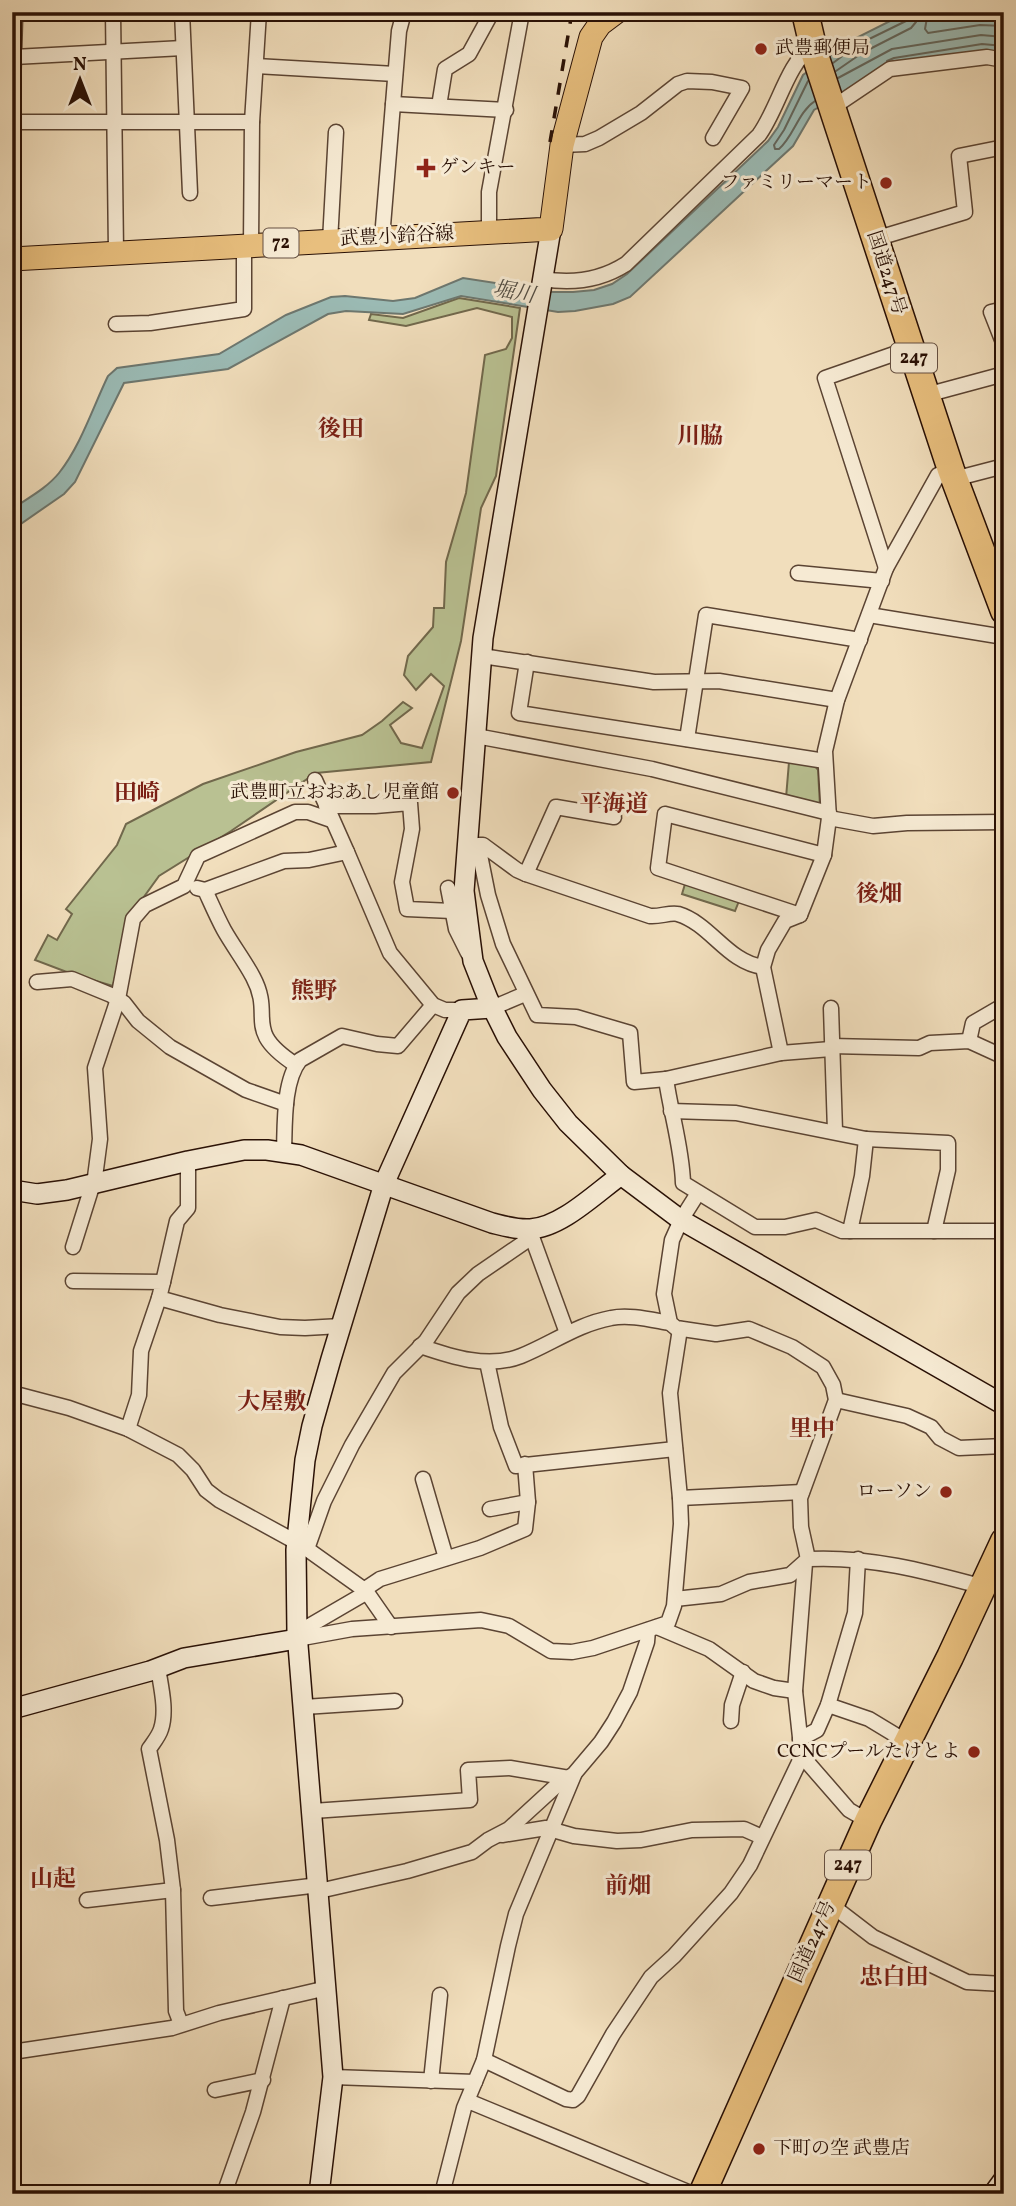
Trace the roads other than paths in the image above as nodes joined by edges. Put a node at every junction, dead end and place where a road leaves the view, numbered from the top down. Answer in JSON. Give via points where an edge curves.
{"nodes":[{"id":1,"x":113,"y":12,"type":"edge"},
{"id":2,"x":182,"y":12,"type":"edge"},
{"id":3,"x":259,"y":12,"type":"edge"},
{"id":4,"x":404,"y":12,"type":"edge"},
{"id":5,"x":492,"y":12,"type":"edge"},
{"id":6,"x":522,"y":12,"type":"edge"},
{"id":7,"x":805,"y":12,"type":"edge"},
{"id":8,"x":609,"y":13,"type":"edge"},
{"id":9,"x":15,"y":18,"type":"dead end"},
{"id":10,"x":183,"y":48,"type":"junction"},
{"id":11,"x":813,"y":50,"type":"junction"},
{"id":12,"x":114,"y":51,"type":"junction"},
{"id":13,"x":14,"y":57,"type":"edge"},
{"id":14,"x":1004,"y":60,"type":"edge"},
{"id":15,"x":256,"y":66,"type":"junction"},
{"id":16,"x":394,"y":74,"type":"junction"},
{"id":17,"x":393,"y":104,"type":"junction"},
{"id":18,"x":832,"y":105,"type":"junction"},
{"id":19,"x":439,"y":106,"type":"junction"},
{"id":20,"x":506,"y":110,"type":"junction"},
{"id":21,"x":12,"y":121,"type":"edge"},
{"id":22,"x":115,"y":122,"type":"junction"},
{"id":23,"x":187,"y":122,"type":"junction"},
{"id":24,"x":252,"y":122,"type":"junction"},
{"id":25,"x":336,"y":132,"type":"dead end"},
{"id":26,"x":713,"y":138,"type":"dead end"},
{"id":27,"x":562,"y":145,"type":"junction"},
{"id":28,"x":1004,"y":147,"type":"edge"},
{"id":29,"x":190,"y":193,"type":"dead end"},
{"id":30,"x":551,"y":229,"type":"junction"},
{"id":31,"x":489,"y":233,"type":"junction"},
{"id":32,"x":382,"y":238,"type":"junction"},
{"id":33,"x":875,"y":239,"type":"junction"},
{"id":34,"x":330,"y":241,"type":"junction"},
{"id":35,"x":248,"y":245,"type":"junction"},
{"id":36,"x":116,"y":252,"type":"junction"},
{"id":37,"x":12,"y":259,"type":"edge"},
{"id":38,"x":543,"y":279,"type":"junction"},
{"id":39,"x":1004,"y":309,"type":"edge"},
{"id":40,"x":116,"y":324,"type":"dead end"},
{"id":41,"x":1004,"y":345,"type":"edge"},
{"id":42,"x":911,"y":348,"type":"junction"},
{"id":43,"x":1004,"y":374,"type":"edge"},
{"id":44,"x":926,"y":395,"type":"junction"},
{"id":45,"x":1004,"y":466,"type":"edge"},
{"id":46,"x":952,"y":475,"type":"junction"},
{"id":47,"x":798,"y":573,"type":"dead end"},
{"id":48,"x":884,"y":574,"type":"junction"},
{"id":49,"x":1004,"y":611,"type":"edge"},
{"id":50,"x":869,"y":615,"type":"junction"},
{"id":51,"x":1004,"y":637,"type":"edge"},
{"id":52,"x":860,"y":640,"type":"junction"},
{"id":53,"x":482,"y":656,"type":"junction"},
{"id":54,"x":527,"y":662,"type":"junction"},
{"id":55,"x":695,"y":681,"type":"junction"},
{"id":56,"x":837,"y":700,"type":"junction"},
{"id":57,"x":475,"y":736,"type":"junction"},
{"id":58,"x":687,"y":739,"type":"junction"},
{"id":59,"x":825,"y":761,"type":"junction"},
{"id":60,"x":315,"y":780,"type":"dead end"},
{"id":61,"x":329,"y":813,"type":"junction"},
{"id":62,"x":829,"y":816,"type":"junction"},
{"id":63,"x":614,"y":817,"type":"dead end"},
{"id":64,"x":1004,"y":822,"type":"edge"},
{"id":65,"x":346,"y":852,"type":"junction"},
{"id":66,"x":824,"y":855,"type":"junction"},
{"id":67,"x":526,"y":874,"type":"junction"},
{"id":68,"x":184,"y":886,"type":"junction"},
{"id":69,"x":205,"y":890,"type":"junction"},
{"id":70,"x":453,"y":890,"type":"junction"},
{"id":71,"x":487,"y":890,"type":"junction"},
{"id":72,"x":452,"y":911,"type":"junction"},
{"id":73,"x":800,"y":915,"type":"junction"},
{"id":74,"x":473,"y":961,"type":"junction"},
{"id":75,"x":763,"y":967,"type":"junction"},
{"id":76,"x":37,"y":982,"type":"dead end"},
{"id":77,"x":525,"y":994,"type":"junction"},
{"id":78,"x":118,"y":999,"type":"junction"},
{"id":79,"x":433,"y":1005,"type":"junction"},
{"id":80,"x":1004,"y":1005,"type":"edge"},
{"id":81,"x":492,"y":1008,"type":"junction"},
{"id":82,"x":831,"y":1008,"type":"dead end"},
{"id":83,"x":462,"y":1010,"type":"junction"},
{"id":84,"x":969,"y":1041,"type":"junction"},
{"id":85,"x":831,"y":1048,"type":"junction"},
{"id":86,"x":781,"y":1053,"type":"junction"},
{"id":87,"x":1004,"y":1057,"type":"edge"},
{"id":88,"x":296,"y":1065,"type":"junction"},
{"id":89,"x":666,"y":1079,"type":"junction"},
{"id":90,"x":286,"y":1104,"type":"junction"},
{"id":91,"x":671,"y":1111,"type":"junction"},
{"id":92,"x":835,"y":1131,"type":"junction"},
{"id":93,"x":866,"y":1139,"type":"junction"},
{"id":94,"x":284,"y":1152,"type":"junction"},
{"id":95,"x":188,"y":1161,"type":"junction"},
{"id":96,"x":621,"y":1175,"type":"junction"},
{"id":97,"x":93,"y":1183,"type":"junction"},
{"id":98,"x":384,"y":1184,"type":"junction"},
{"id":99,"x":12,"y":1190,"type":"edge"},
{"id":100,"x":698,"y":1193,"type":"junction"},
{"id":101,"x":681,"y":1220,"type":"junction"},
{"id":102,"x":850,"y":1231,"type":"junction"},
{"id":103,"x":934,"y":1231,"type":"junction"},
{"id":104,"x":1004,"y":1231,"type":"edge"},
{"id":105,"x":532,"y":1233,"type":"junction"},
{"id":106,"x":73,"y":1247,"type":"dead end"},
{"id":107,"x":73,"y":1281,"type":"dead end"},
{"id":108,"x":163,"y":1282,"type":"junction"},
{"id":109,"x":159,"y":1298,"type":"junction"},
{"id":110,"x":341,"y":1326,"type":"junction"},
{"id":111,"x":675,"y":1326,"type":"junction"},
{"id":112,"x":567,"y":1333,"type":"junction"},
{"id":113,"x":420,"y":1346,"type":"junction"},
{"id":114,"x":487,"y":1362,"type":"junction"},
{"id":115,"x":12,"y":1393,"type":"edge"},
{"id":116,"x":836,"y":1400,"type":"junction"},
{"id":117,"x":1004,"y":1405,"type":"edge"},
{"id":118,"x":128,"y":1429,"type":"junction"},
{"id":119,"x":1004,"y":1446,"type":"edge"},
{"id":120,"x":675,"y":1449,"type":"junction"},
{"id":121,"x":525,"y":1464,"type":"junction"},
{"id":122,"x":424,"y":1479,"type":"dead end"},
{"id":123,"x":802,"y":1492,"type":"junction"},
{"id":124,"x":680,"y":1498,"type":"junction"},
{"id":125,"x":528,"y":1502,"type":"junction"},
{"id":126,"x":490,"y":1509,"type":"dead end"},
{"id":127,"x":1004,"y":1541,"type":"edge"},
{"id":128,"x":300,"y":1547,"type":"junction"},
{"id":129,"x":446,"y":1558,"type":"junction"},
{"id":130,"x":858,"y":1559,"type":"junction"},
{"id":131,"x":806,"y":1561,"type":"junction"},
{"id":132,"x":984,"y":1587,"type":"junction"},
{"id":133,"x":366,"y":1591,"type":"junction"},
{"id":134,"x":675,"y":1599,"type":"junction"},
{"id":135,"x":391,"y":1627,"type":"junction"},
{"id":136,"x":652,"y":1628,"type":"junction"},
{"id":137,"x":297,"y":1636,"type":"junction"},
{"id":138,"x":158,"y":1668,"type":"junction"},
{"id":139,"x":743,"y":1672,"type":"junction"},
{"id":140,"x":794,"y":1691,"type":"junction"},
{"id":141,"x":828,"y":1705,"type":"junction"},
{"id":142,"x":385,"y":1706,"type":"dead end"},
{"id":143,"x":304,"y":1707,"type":"junction"},
{"id":144,"x":12,"y":1709,"type":"edge"},
{"id":145,"x":731,"y":1721,"type":"dead end"},
{"id":146,"x":800,"y":1738,"type":"junction"},
{"id":147,"x":907,"y":1742,"type":"junction"},
{"id":148,"x":802,"y":1756,"type":"junction"},
{"id":149,"x":572,"y":1776,"type":"junction"},
{"id":150,"x":313,"y":1811,"type":"junction"},
{"id":151,"x":868,"y":1821,"type":"junction"},
{"id":152,"x":551,"y":1829,"type":"junction"},
{"id":153,"x":497,"y":1835,"type":"junction"},
{"id":154,"x":762,"y":1837,"type":"junction"},
{"id":155,"x":319,"y":1888,"type":"junction"},
{"id":156,"x":173,"y":1890,"type":"junction"},
{"id":157,"x":211,"y":1898,"type":"dead end"},
{"id":158,"x":87,"y":1900,"type":"dead end"},
{"id":159,"x":830,"y":1904,"type":"junction"},
{"id":160,"x":1004,"y":1984,"type":"edge"},
{"id":161,"x":327,"y":1988,"type":"junction"},
{"id":162,"x":440,"y":1995,"type":"dead end"},
{"id":163,"x":283,"y":1998,"type":"junction"},
{"id":164,"x":181,"y":2024,"type":"junction"},
{"id":165,"x":12,"y":2052,"type":"edge"},
{"id":166,"x":484,"y":2060,"type":"junction"},
{"id":167,"x":333,"y":2077,"type":"junction"},
{"id":168,"x":263,"y":2080,"type":"junction"},
{"id":169,"x":431,"y":2081,"type":"junction"},
{"id":170,"x":475,"y":2082,"type":"junction"},
{"id":171,"x":215,"y":2090,"type":"dead end"},
{"id":172,"x":468,"y":2101,"type":"junction"},
{"id":173,"x":1004,"y":2179,"type":"edge"},
{"id":174,"x":224,"y":2194,"type":"edge"},
{"id":175,"x":319,"y":2194,"type":"edge"},
{"id":176,"x":442,"y":2194,"type":"edge"},
{"id":177,"x":693,"y":2194,"type":"edge"},
{"id":178,"x":702,"y":2194,"type":"edge"},
{"id":179,"x":993,"y":2194,"type":"edge"}],
"edges":[{"from":1,"to":12,"type":"street"},
{"from":2,"to":10,"type":"street"},
{"from":3,"to":15,"type":"street"},
{"from":4,"to":16,"type":"street"},
{"from":5,"to":19,"type":"street","via":[[469,54],[445,69]]},
{"from":6,"to":20,"type":"street"},
{"from":7,"to":11,"type":"highway","name":"国道247号","number":"247"},
{"from":8,"to":27,"type":"main road","via":[[591,37]]},
{"from":9,"to":13,"type":"street"},
{"from":10,"to":12,"type":"street"},
{"from":10,"to":23,"type":"street"},
{"from":11,"to":18,"type":"highway","name":"国道247号","number":"247"},
{"from":11,"to":38,"type":"street","via":[[801,54],[759,135],[626,264],[583,281]]},
{"from":12,"to":13,"type":"street"},
{"from":12,"to":22,"type":"street"},
{"from":13,"to":21,"type":"street"},
{"from":14,"to":18,"type":"street","via":[[986,57],[890,69]]},
{"from":15,"to":16,"type":"street"},
{"from":15,"to":24,"type":"street"},
{"from":16,"to":17,"type":"street"},
{"from":17,"to":19,"type":"street"},
{"from":17,"to":32,"type":"street"},
{"from":18,"to":33,"type":"highway","name":"国道247号","number":"247"},
{"from":19,"to":20,"type":"street"},
{"from":20,"to":31,"type":"street","via":[[489,192]]},
{"from":21,"to":22,"type":"street"},
{"from":22,"to":23,"type":"street"},
{"from":22,"to":36,"type":"street"},
{"from":23,"to":24,"type":"street"},
{"from":23,"to":29,"type":"street"},
{"from":24,"to":35,"type":"street"},
{"from":25,"to":34,"type":"street"},
{"from":26,"to":27,"type":"street","via":[[742,88],[687,81],[599,138]]},
{"from":27,"to":30,"type":"main road"},
{"from":28,"to":33,"type":"street","via":[[958,156],[965,212]]},
{"from":30,"to":31,"type":"main road","name":"武豊小鈴谷線","number":"72"},
{"from":30,"to":38,"type":"street"},
{"from":31,"to":32,"type":"main road","name":"武豊小鈴谷線","number":"72"},
{"from":32,"to":34,"type":"main road","name":"武豊小鈴谷線","number":"72"},
{"from":33,"to":42,"type":"highway","name":"国道247号","number":"247"},
{"from":34,"to":35,"type":"main road","name":"武豊小鈴谷線","number":"72"},
{"from":35,"to":36,"type":"main road","name":"武豊小鈴谷線","number":"72"},
{"from":35,"to":40,"type":"street","via":[[244,309]]},
{"from":36,"to":37,"type":"main road","name":"武豊小鈴谷線","number":"72"},
{"from":38,"to":53,"type":"street"},
{"from":39,"to":41,"type":"street","via":[[991,312]]},
{"from":42,"to":44,"type":"highway","name":"国道247号","number":"247"},
{"from":42,"to":48,"type":"street","via":[[825,378]]},
{"from":43,"to":44,"type":"street"},
{"from":44,"to":46,"type":"highway","name":"国道247号","number":"247"},
{"from":45,"to":46,"type":"street"},
{"from":46,"to":48,"type":"street","via":[[938,475]]},
{"from":46,"to":49,"type":"highway","name":"国道247号","number":"247"},
{"from":47,"to":48,"type":"street"},
{"from":48,"to":50,"type":"street"},
{"from":50,"to":51,"type":"street"},
{"from":50,"to":52,"type":"street"},
{"from":52,"to":55,"type":"street","via":[[706,615]]},
{"from":52,"to":56,"type":"street"},
{"from":53,"to":54,"type":"street"},
{"from":53,"to":57,"type":"street"},
{"from":54,"to":55,"type":"street","via":[[654,682]]},
{"from":54,"to":58,"type":"street","via":[[519,713]]},
{"from":55,"to":56,"type":"street"},
{"from":55,"to":58,"type":"street"},
{"from":56,"to":59,"type":"street"},
{"from":57,"to":62,"type":"street","via":[[652,769]]},
{"from":57,"to":70,"type":"street"},
{"from":58,"to":59,"type":"street"},
{"from":59,"to":62,"type":"street"},
{"from":60,"to":61,"type":"street"},
{"from":61,"to":65,"type":"street"},
{"from":61,"to":68,"type":"street","via":[[295,812],[198,856]]},
{"from":61,"to":72,"type":"street","via":[[410,803],[412,829],[402,882],[407,909]]},
{"from":62,"to":64,"type":"street","via":[[873,826]]},
{"from":62,"to":66,"type":"street"},
{"from":63,"to":67,"type":"street","via":[[556,807]]},
{"from":65,"to":69,"type":"street","via":[[284,861]]},
{"from":65,"to":79,"type":"street","via":[[390,953]]},
{"from":66,"to":73,"type":"street"},
{"from":66,"to":73,"type":"street","via":[[665,814],[658,868]]},
{"from":67,"to":71,"type":"street","via":[[478,845]]},
{"from":67,"to":75,"type":"street","via":[[650,916],[675,913],[698,924],[748,964]]},
{"from":68,"to":69,"type":"street"},
{"from":68,"to":78,"type":"street","via":[[145,905],[133,919]]},
{"from":69,"to":88,"type":"street","via":[[254,979],[263,1034],[276,1052]]},
{"from":70,"to":71,"type":"street"},
{"from":70,"to":72,"type":"street"},
{"from":70,"to":74,"type":"street"},
{"from":71,"to":77,"type":"street","via":[[503,944]]},
{"from":72,"to":74,"type":"street"},
{"from":73,"to":75,"type":"street","via":[[785,920]]},
{"from":74,"to":81,"type":"street"},
{"from":75,"to":86,"type":"street"},
{"from":76,"to":78,"type":"street","via":[[72,979]]},
{"from":77,"to":81,"type":"street"},
{"from":77,"to":89,"type":"street","via":[[537,1015],[576,1017],[630,1033],[634,1082]]},
{"from":78,"to":90,"type":"street","via":[[170,1047],[246,1090]]},
{"from":78,"to":97,"type":"street","via":[[94,1074],[100,1139]]},
{"from":79,"to":83,"type":"street"},
{"from":79,"to":88,"type":"street","via":[[398,1046],[342,1036]]},
{"from":80,"to":84,"type":"street","via":[[973,1023]]},
{"from":81,"to":83,"type":"street"},
{"from":81,"to":96,"type":"street","via":[[542,1090]]},
{"from":82,"to":85,"type":"street"},
{"from":83,"to":98,"type":"street"},
{"from":84,"to":85,"type":"street","via":[[930,1042],[919,1048]]},
{"from":84,"to":87,"type":"street"},
{"from":85,"to":86,"type":"street"},
{"from":85,"to":92,"type":"street"},
{"from":86,"to":89,"type":"street"},
{"from":88,"to":90,"type":"street"},
{"from":89,"to":91,"type":"street"},
{"from":90,"to":94,"type":"street"},
{"from":91,"to":92,"type":"street","via":[[736,1113]]},
{"from":91,"to":100,"type":"street","via":[[683,1183]]},
{"from":92,"to":93,"type":"street"},
{"from":93,"to":102,"type":"street"},
{"from":93,"to":103,"type":"street","via":[[948,1143]]},
{"from":94,"to":95,"type":"street","via":[[244,1150]]},
{"from":94,"to":98,"type":"street"},
{"from":95,"to":97,"type":"street"},
{"from":95,"to":108,"type":"street","via":[[188,1208],[177,1221]]},
{"from":96,"to":101,"type":"street"},
{"from":96,"to":105,"type":"street","via":[[563,1217]]},
{"from":97,"to":99,"type":"street","via":[[37,1194]]},
{"from":97,"to":106,"type":"street"},
{"from":98,"to":105,"type":"street"},
{"from":98,"to":110,"type":"street"},
{"from":100,"to":101,"type":"street"},
{"from":100,"to":102,"type":"street","via":[[755,1227],[816,1220]]},
{"from":101,"to":111,"type":"street","via":[[672,1240],[665,1285],[665,1303]]},
{"from":101,"to":117,"type":"street"},
{"from":102,"to":103,"type":"street"},
{"from":103,"to":104,"type":"street"},
{"from":105,"to":112,"type":"street"},
{"from":105,"to":113,"type":"street","via":[[458,1293]]},
{"from":107,"to":108,"type":"street"},
{"from":108,"to":109,"type":"street"},
{"from":109,"to":110,"type":"street","via":[[280,1326]]},
{"from":109,"to":118,"type":"street","via":[[141,1351],[139,1395]]},
{"from":110,"to":128,"type":"street","via":[[305,1460]]},
{"from":111,"to":112,"type":"street","via":[[614,1317]]},
{"from":111,"to":116,"type":"street","via":[[716,1334],[749,1329],[792,1347],[823,1367]]},
{"from":111,"to":120,"type":"street","via":[[670,1393]]},
{"from":112,"to":114,"type":"street","via":[[521,1356]]},
{"from":113,"to":114,"type":"street"},
{"from":113,"to":128,"type":"street","via":[[394,1373],[372,1409]]},
{"from":114,"to":121,"type":"street","via":[[501,1427],[516,1466]]},
{"from":115,"to":118,"type":"street"},
{"from":116,"to":119,"type":"street","via":[[907,1416],[958,1448]]},
{"from":116,"to":123,"type":"street"},
{"from":118,"to":128,"type":"street","via":[[178,1455],[219,1500]]},
{"from":120,"to":121,"type":"street"},
{"from":120,"to":124,"type":"street"},
{"from":121,"to":125,"type":"street"},
{"from":122,"to":129,"type":"street"},
{"from":123,"to":124,"type":"street"},
{"from":123,"to":131,"type":"street"},
{"from":124,"to":134,"type":"street"},
{"from":125,"to":126,"type":"street"},
{"from":125,"to":129,"type":"street","via":[[525,1529]]},
{"from":127,"to":132,"type":"highway","name":"国道247号","number":"247"},
{"from":128,"to":133,"type":"street"},
{"from":128,"to":137,"type":"street"},
{"from":129,"to":133,"type":"street","via":[[380,1579]]},
{"from":130,"to":131,"type":"street"},
{"from":130,"to":132,"type":"street"},
{"from":130,"to":141,"type":"street","via":[[855,1612]]},
{"from":131,"to":134,"type":"street","via":[[790,1575],[748,1582],[721,1594]]},
{"from":131,"to":140,"type":"street"},
{"from":132,"to":147,"type":"highway","name":"国道247号","number":"247"},
{"from":133,"to":135,"type":"street"},
{"from":133,"to":137,"type":"street"},
{"from":134,"to":136,"type":"street","via":[[668,1623]]},
{"from":135,"to":136,"type":"street","via":[[491,1621],[559,1653],[593,1648]]},
{"from":135,"to":137,"type":"street"},
{"from":136,"to":139,"type":"street","via":[[709,1649]]},
{"from":136,"to":149,"type":"street","via":[[614,1722]]},
{"from":137,"to":138,"type":"street"},
{"from":137,"to":143,"type":"street"},
{"from":138,"to":144,"type":"street"},
{"from":138,"to":156,"type":"street","via":[[162,1717],[149,1749]]},
{"from":139,"to":140,"type":"street","via":[[754,1681]]},
{"from":139,"to":145,"type":"street"},
{"from":140,"to":146,"type":"street"},
{"from":141,"to":146,"type":"street","via":[[817,1730]]},
{"from":141,"to":147,"type":"street","via":[[869,1719]]},
{"from":142,"to":143,"type":"street"},
{"from":143,"to":150,"type":"street"},
{"from":146,"to":148,"type":"street"},
{"from":147,"to":151,"type":"highway","name":"国道247号","number":"247"},
{"from":148,"to":151,"type":"street","via":[[843,1805]]},
{"from":148,"to":154,"type":"street"},
{"from":149,"to":150,"type":"street","via":[[510,1768],[468,1770],[470,1800]]},
{"from":149,"to":152,"type":"street"},
{"from":149,"to":153,"type":"street"},
{"from":150,"to":155,"type":"street"},
{"from":151,"to":159,"type":"highway","name":"国道247号","number":"247"},
{"from":152,"to":153,"type":"street"},
{"from":152,"to":154,"type":"street","via":[[617,1841],[692,1830],[744,1829]]},
{"from":152,"to":166,"type":"street","via":[[516,1914]]},
{"from":153,"to":155,"type":"street","via":[[472,1852],[407,1871]]},
{"from":154,"to":166,"type":"street","via":[[731,1893],[651,1977],[578,2096],[566,2099]]},
{"from":155,"to":157,"type":"street"},
{"from":155,"to":161,"type":"street"},
{"from":156,"to":158,"type":"street"},
{"from":156,"to":164,"type":"street","via":[[176,2011]]},
{"from":159,"to":160,"type":"street","via":[[873,1937],[967,1982]]},
{"from":159,"to":178,"type":"highway","name":"国道247号","number":"247"},
{"from":161,"to":163,"type":"street"},
{"from":161,"to":167,"type":"street"},
{"from":162,"to":169,"type":"street"},
{"from":163,"to":164,"type":"street"},
{"from":163,"to":168,"type":"street"},
{"from":164,"to":165,"type":"street"},
{"from":166,"to":170,"type":"street"},
{"from":167,"to":169,"type":"street"},
{"from":167,"to":175,"type":"street"},
{"from":168,"to":171,"type":"street"},
{"from":168,"to":174,"type":"street"},
{"from":169,"to":170,"type":"street"},
{"from":170,"to":172,"type":"street"},
{"from":172,"to":176,"type":"street"},
{"from":172,"to":177,"type":"street"},
{"from":173,"to":179,"type":"street"}]}
